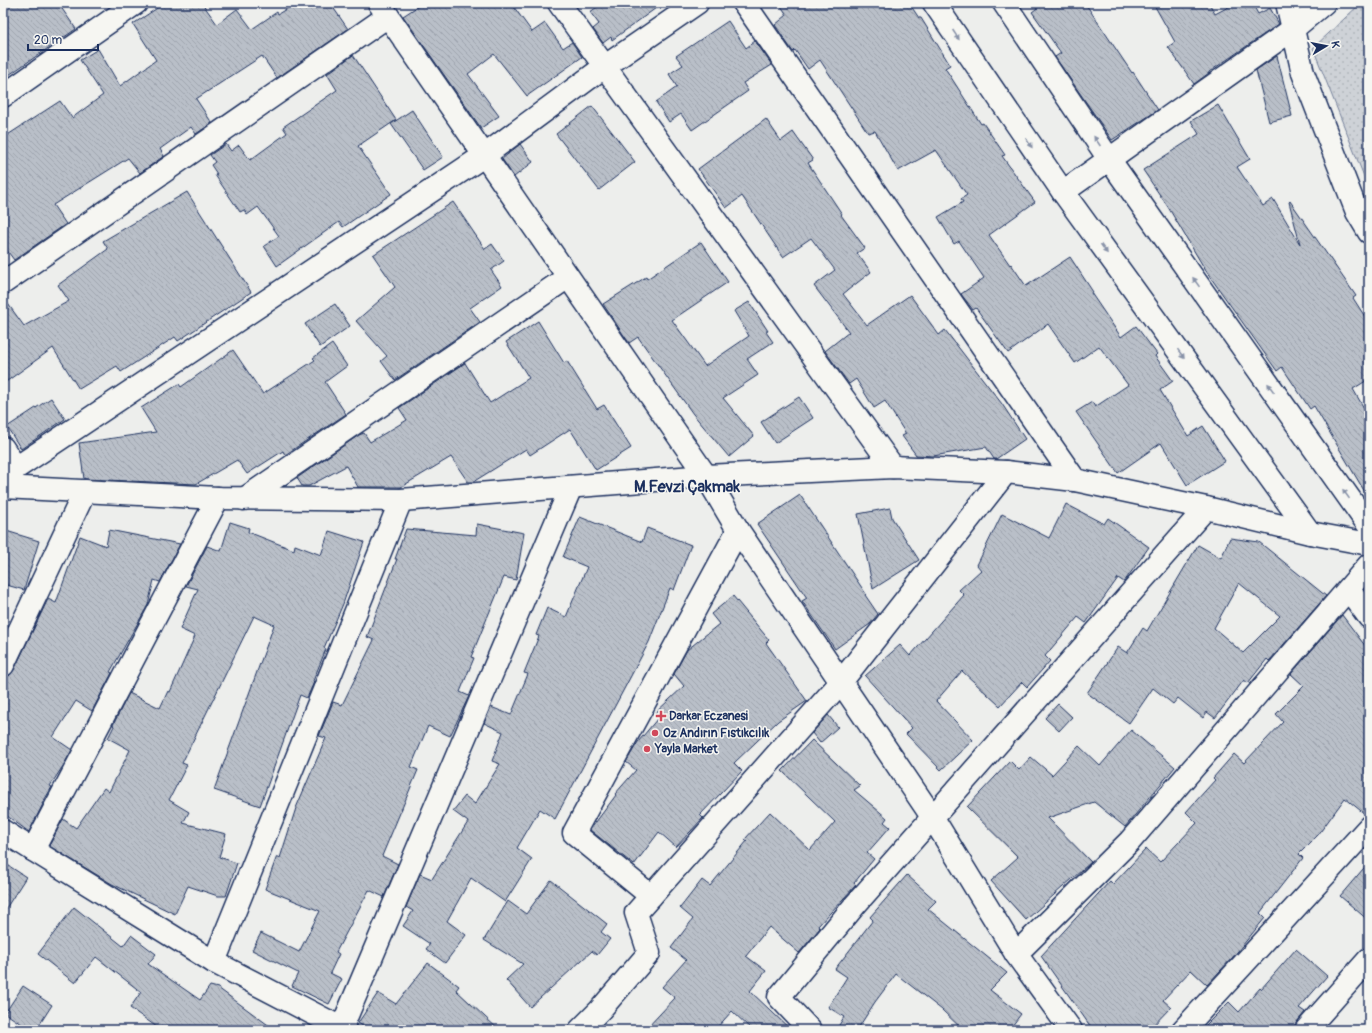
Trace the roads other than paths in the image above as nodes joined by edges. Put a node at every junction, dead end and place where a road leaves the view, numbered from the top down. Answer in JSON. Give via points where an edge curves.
{"nodes":[{"id":1,"x":136,"y":3,"type":"edge"},
{"id":2,"x":559,"y":3,"type":"edge"},
{"id":3,"x":697,"y":3,"type":"edge"},
{"id":4,"x":744,"y":3,"type":"edge"},
{"id":5,"x":934,"y":3,"type":"edge"},
{"id":6,"x":1004,"y":3,"type":"edge"},
{"id":7,"x":1287,"y":3,"type":"edge"},
{"id":8,"x":1324,"y":3,"type":"edge"},
{"id":9,"x":384,"y":10,"type":"edge"},
{"id":10,"x":1293,"y":29,"type":"junction"},
{"id":11,"x":604,"y":66,"type":"junction"},
{"id":12,"x":3,"y":96,"type":"edge"},
{"id":13,"x":485,"y":155,"type":"junction"},
{"id":14,"x":1109,"y":159,"type":"junction"},
{"id":15,"x":1063,"y":192,"type":"junction"},
{"id":16,"x":1369,"y":232,"type":"edge"},
{"id":17,"x":568,"y":277,"type":"junction"},
{"id":18,"x":3,"y":283,"type":"edge"},
{"id":19,"x":3,"y":448,"type":"edge"},
{"id":20,"x":893,"y":467,"type":"junction"},
{"id":21,"x":1006,"y":472,"type":"junction"},
{"id":22,"x":10,"y":474,"type":"edge"},
{"id":23,"x":706,"y":476,"type":"junction"},
{"id":24,"x":1075,"y":480,"type":"junction"},
{"id":25,"x":3,"y":487,"type":"edge"},
{"id":26,"x":571,"y":487,"type":"junction"},
{"id":27,"x":85,"y":491,"type":"junction"},
{"id":28,"x":218,"y":498,"type":"junction"},
{"id":29,"x":244,"y":499,"type":"junction"},
{"id":30,"x":401,"y":500,"type":"junction"},
{"id":31,"x":1206,"y":508,"type":"junction"},
{"id":32,"x":1369,"y":526,"type":"edge"},
{"id":33,"x":738,"y":530,"type":"junction"},
{"id":34,"x":1310,"y":533,"type":"junction"},
{"id":35,"x":1369,"y":544,"type":"edge"},
{"id":36,"x":1369,"y":565,"type":"edge"},
{"id":37,"x":1349,"y":590,"type":"junction"},
{"id":38,"x":1369,"y":617,"type":"edge"},
{"id":39,"x":3,"y":665,"type":"edge"},
{"id":40,"x":841,"y":682,"type":"junction"},
{"id":41,"x":933,"y":818,"type":"junction"},
{"id":42,"x":1369,"y":827,"type":"edge"},
{"id":43,"x":3,"y":831,"type":"edge"},
{"id":44,"x":33,"y":850,"type":"junction"},
{"id":45,"x":651,"y":896,"type":"junction"},
{"id":46,"x":1016,"y":954,"type":"junction"},
{"id":47,"x":1369,"y":959,"type":"edge"},
{"id":48,"x":214,"y":962,"type":"junction"},
{"id":49,"x":343,"y":1029,"type":"edge"},
{"id":50,"x":580,"y":1030,"type":"edge"},
{"id":51,"x":810,"y":1030,"type":"edge"},
{"id":52,"x":1071,"y":1030,"type":"edge"},
{"id":53,"x":1184,"y":1030,"type":"edge"},
{"id":54,"x":1306,"y":1030,"type":"edge"}],
"edges":[{"from":1,"to":12,"type":"street"},
{"from":2,"to":11,"type":"street"},
{"from":3,"to":11,"type":"street"},
{"from":4,"to":24,"type":"street"},
{"from":5,"to":15,"type":"street","one_way":true},
{"from":14,"to":6,"type":"street","one_way":true},
{"from":7,"to":10,"type":"street"},
{"from":8,"to":10,"type":"street"},
{"from":9,"to":13,"type":"street"},
{"from":9,"to":18,"type":"street"},
{"from":10,"to":14,"type":"street"},
{"from":10,"to":16,"type":"street","via":[[1303,73],[1357,212]]},
{"from":11,"to":13,"type":"street"},
{"from":11,"to":20,"type":"street"},
{"from":13,"to":17,"type":"street"},
{"from":13,"to":22,"type":"street"},
{"from":14,"to":15,"type":"street"},
{"from":32,"to":14,"type":"street","one_way":true},
{"from":15,"to":34,"type":"street","one_way":true},
{"from":17,"to":23,"type":"street"},
{"from":17,"to":29,"type":"street"},
{"from":19,"to":22,"type":"street"},
{"from":20,"to":21,"type":"street"},
{"from":20,"to":23,"type":"street"},
{"from":21,"to":24,"type":"street"},
{"from":21,"to":40,"type":"street"},
{"from":23,"to":26,"type":"street"},
{"from":23,"to":33,"type":"street"},
{"from":24,"to":31,"type":"street"},
{"from":25,"to":27,"type":"street"},
{"from":26,"to":30,"type":"street"},
{"from":26,"to":49,"type":"street"},
{"from":27,"to":28,"type":"street"},
{"from":27,"to":39,"type":"street"},
{"from":28,"to":29,"type":"street"},
{"from":28,"to":44,"type":"street"},
{"from":29,"to":30,"type":"street"},
{"from":30,"to":48,"type":"street"},
{"from":31,"to":34,"type":"street"},
{"from":31,"to":41,"type":"street"},
{"from":33,"to":40,"type":"street"},
{"from":33,"to":45,"type":"street","via":[[574,833]]},
{"from":34,"to":35,"type":"street"},
{"from":36,"to":37,"type":"street"},
{"from":37,"to":38,"type":"street"},
{"from":37,"to":46,"type":"street","via":[[1130,841]]},
{"from":40,"to":41,"type":"street"},
{"from":40,"to":45,"type":"street"},
{"from":41,"to":46,"type":"street"},
{"from":41,"to":51,"type":"street","via":[[855,905],[779,998]]},
{"from":42,"to":53,"type":"street"},
{"from":43,"to":44,"type":"street"},
{"from":44,"to":48,"type":"street"},
{"from":45,"to":50,"type":"street","via":[[636,913],[649,953]]},
{"from":46,"to":52,"type":"street"},
{"from":47,"to":54,"type":"street"},
{"from":48,"to":49,"type":"street"}]}
